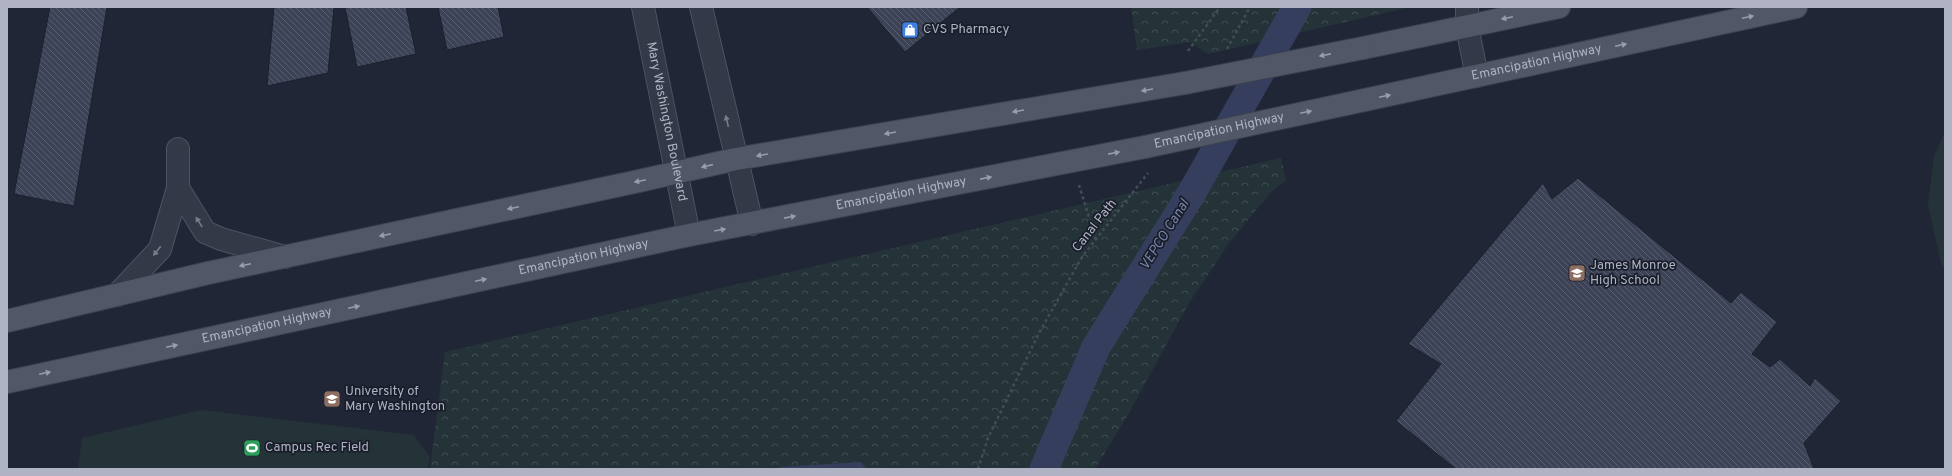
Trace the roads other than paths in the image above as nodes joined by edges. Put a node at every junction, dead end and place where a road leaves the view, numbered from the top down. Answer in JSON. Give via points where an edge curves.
{"nodes":[{"id":1,"x":643,"y":7,"type":"edge"},
{"id":2,"x":701,"y":7,"type":"edge"},
{"id":3,"x":1559,"y":7,"type":"edge"},
{"id":4,"x":1796,"y":7,"type":"edge"},
{"id":5,"x":1467,"y":17,"type":"edge"},
{"id":6,"x":1477,"y":76,"type":"junction"},
{"id":7,"x":178,"y":150,"type":"dead end"},
{"id":8,"x":736,"y":159,"type":"junction"},
{"id":9,"x":678,"y":173,"type":"junction"},
{"id":10,"x":178,"y":188,"type":"junction"},
{"id":11,"x":752,"y":224,"type":"junction"},
{"id":12,"x":689,"y":235,"type":"junction"},
{"id":13,"x":285,"y":256,"type":"junction"},
{"id":14,"x":117,"y":294,"type":"junction"},
{"id":15,"x":7,"y":321,"type":"edge"},
{"id":16,"x":7,"y":382,"type":"edge"}],
"edges":[{"from":1,"to":9,"type":"street","name":"Mary Washington Boulevard"},
{"from":8,"to":2,"type":"street","one_way":true},
{"from":3,"to":5,"type":"main road","one_way":true},
{"from":6,"to":4,"type":"main road","name":"Emancipation Highway","one_way":true},
{"from":5,"to":6,"type":"street"},
{"from":5,"to":8,"type":"main road","one_way":true,"bridge":true,"via":[[1363,48],[1185,83]]},
{"from":11,"to":6,"type":"main road","name":"Emancipation Highway","one_way":true,"bridge":true,"via":[[1145,147]]},
{"from":7,"to":10,"type":"street"},
{"from":8,"to":9,"type":"main road","one_way":true},
{"from":8,"to":11,"type":"street"},
{"from":9,"to":12,"type":"street","name":"Mary Washington Boulevard"},
{"from":9,"to":13,"type":"main road","one_way":true},
{"from":13,"to":10,"type":"street","one_way":true,"via":[[221,239],[205,232]]},
{"from":10,"to":14,"type":"street","one_way":true,"via":[[160,249]]},
{"from":12,"to":11,"type":"main road","name":"Emancipation Highway","one_way":true},
{"from":16,"to":12,"type":"main road","name":"Emancipation Highway","one_way":true},
{"from":13,"to":14,"type":"main road","one_way":true},
{"from":14,"to":15,"type":"main road"}]}
